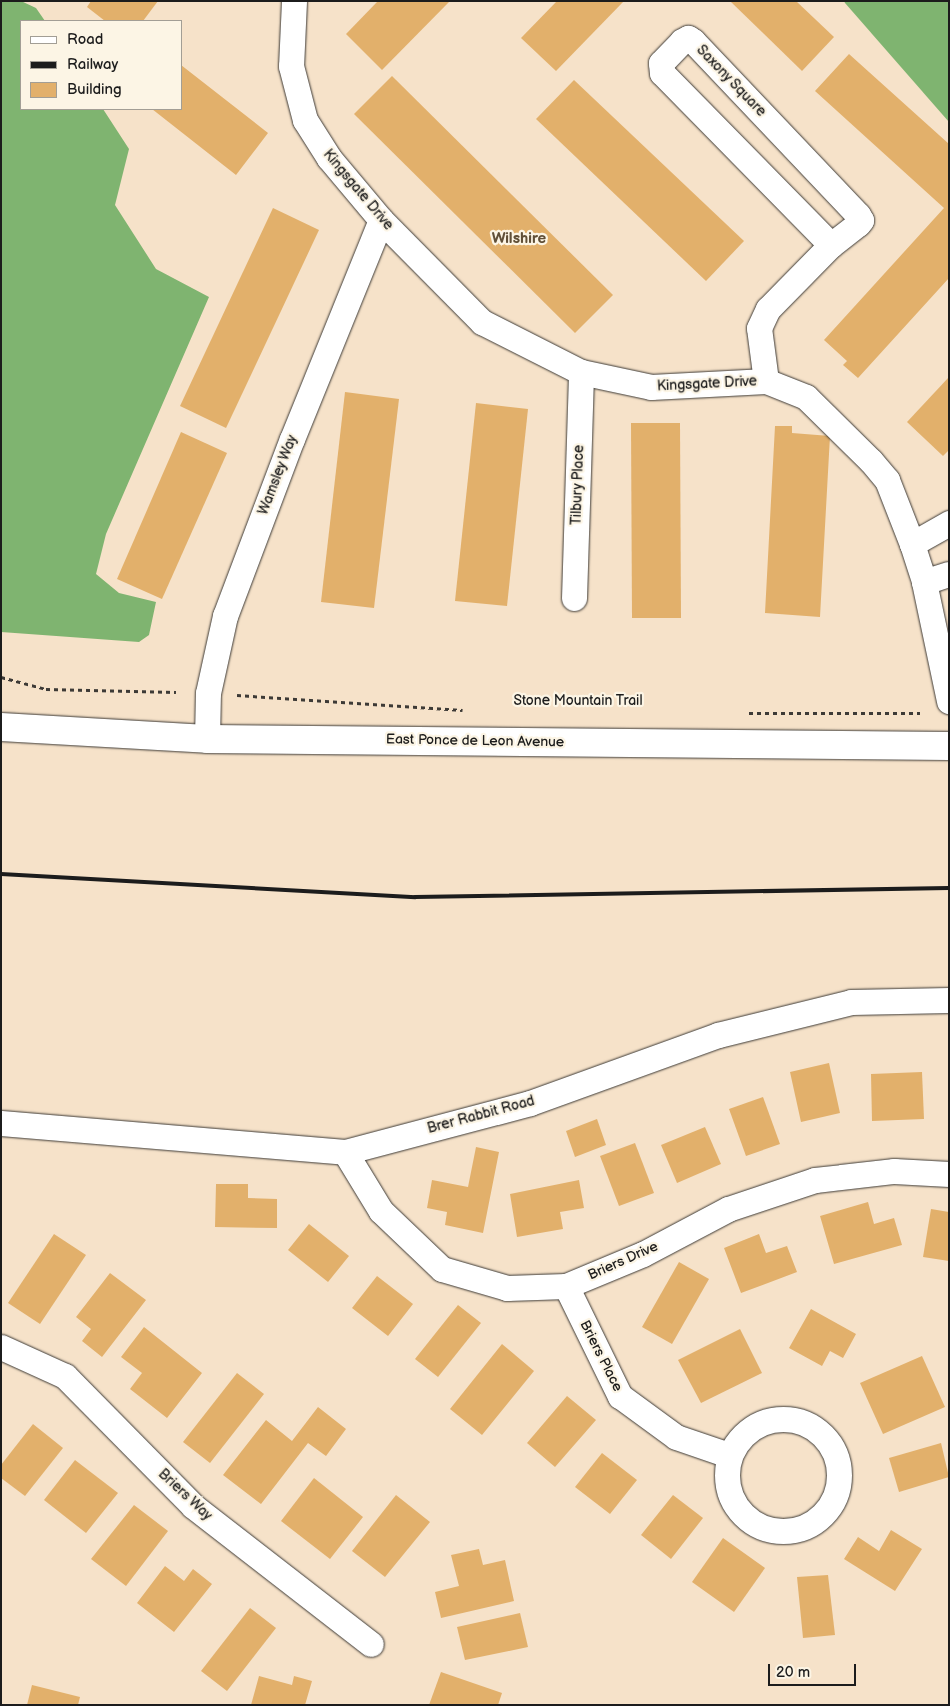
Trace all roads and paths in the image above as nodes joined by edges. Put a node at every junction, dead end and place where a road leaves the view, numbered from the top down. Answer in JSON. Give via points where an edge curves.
{"nodes":[{"id":1,"x":294,"y":1,"type":"edge"},
{"id":2,"x":381,"y":220,"type":"junction"},
{"id":3,"x":831,"y":245,"type":"junction"},
{"id":4,"x":581,"y":372,"type":"junction"},
{"id":5,"x":766,"y":381,"type":"junction"},
{"id":6,"x":949,"y":522,"type":"edge"},
{"id":7,"x":912,"y":544,"type":"junction"},
{"id":8,"x":949,"y":574,"type":"edge"},
{"id":9,"x":924,"y":582,"type":"junction"},
{"id":10,"x":574,"y":598,"type":"dead end"},
{"id":11,"x":1,"y":676,"type":"edge"},
{"id":12,"x":176,"y":692,"type":"dead end"},
{"id":13,"x":237,"y":695,"type":"dead end"},
{"id":14,"x":949,"y":701,"type":"edge"},
{"id":15,"x":471,"y":711,"type":"dead end"},
{"id":16,"x":744,"y":713,"type":"dead end"},
{"id":17,"x":920,"y":714,"type":"dead end"},
{"id":18,"x":1,"y":727,"type":"edge"},
{"id":19,"x":31,"y":730,"type":"junction"},
{"id":20,"x":207,"y":738,"type":"junction"},
{"id":21,"x":1,"y":740,"type":"edge"},
{"id":22,"x":949,"y":746,"type":"edge"},
{"id":23,"x":949,"y":1000,"type":"edge"},
{"id":24,"x":1,"y":1123,"type":"edge"},
{"id":25,"x":345,"y":1152,"type":"junction"},
{"id":26,"x":949,"y":1174,"type":"edge"},
{"id":27,"x":566,"y":1286,"type":"junction"},
{"id":28,"x":1,"y":1347,"type":"edge"},
{"id":29,"x":729,"y":1455,"type":"junction"},
{"id":30,"x":372,"y":1644,"type":"dead end"}],
"edges":[{"from":1,"to":2,"type":"street","name":"Kingsgate Drive","via":[[291,66],[305,120],[329,158]]},
{"from":2,"to":4,"type":"street","name":"Kingsgate Drive","via":[[482,322]]},
{"from":2,"to":20,"type":"street","name":"Wamsley Way","via":[[292,439],[225,616],[208,693]]},
{"from":3,"to":3,"type":"street","name":"Saxony Square","via":[[858,224],[858,215],[693,41],[688,38],[682,41],[661,63],[662,74]]},
{"from":3,"to":5,"type":"street","name":"Saxony Square","via":[[768,309],[759,328]]},
{"from":4,"to":5,"type":"street","name":"Kingsgate Drive","via":[[651,387]]},
{"from":4,"to":10,"type":"street","name":"Tilbury Place"},
{"from":5,"to":7,"type":"street","name":"Kingsgate Drive","via":[[806,397],[871,461],[887,480]]},
{"from":6,"to":7,"type":"street"},
{"from":7,"to":9,"type":"street","name":"Kingsgate Drive"},
{"from":8,"to":9,"type":"street"},
{"from":9,"to":14,"type":"street","name":"Kingsgate Drive"},
{"from":11,"to":12,"type":"path","via":[[46,689]]},
{"from":13,"to":15,"type":"path"},
{"from":16,"to":17,"type":"path"},
{"from":18,"to":19,"type":"main road","name":"East Ponce de Leon Avenue"},
{"from":19,"to":20,"type":"main road","name":"East Ponce de Leon Avenue"},
{"from":19,"to":21,"type":"main road"},
{"from":20,"to":22,"type":"main road","name":"East Ponce de Leon Avenue"},
{"from":23,"to":25,"type":"street","name":"Brer Rabbit Road","via":[[851,1002],[718,1035],[530,1103]]},
{"from":24,"to":25,"type":"street","name":"Brer Rabbit Road"},
{"from":25,"to":27,"type":"street","name":"Briers Drive","via":[[381,1211],[442,1270],[507,1288]]},
{"from":26,"to":27,"type":"street","name":"Briers Drive","via":[[894,1170],[815,1180],[728,1209],[643,1254]]},
{"from":27,"to":29,"type":"street","name":"Briers Place","via":[[620,1396],[676,1437]]},
{"from":28,"to":30,"type":"street","name":"Briers Way","via":[[65,1376],[193,1506]]},
{"from":29,"to":29,"type":"street","via":[[726,1471],[732,1501],[744,1518],[784,1533],[821,1519],[834,1504],[841,1479],[839,1459],[815,1427],[777,1418],[742,1435]]}]}
